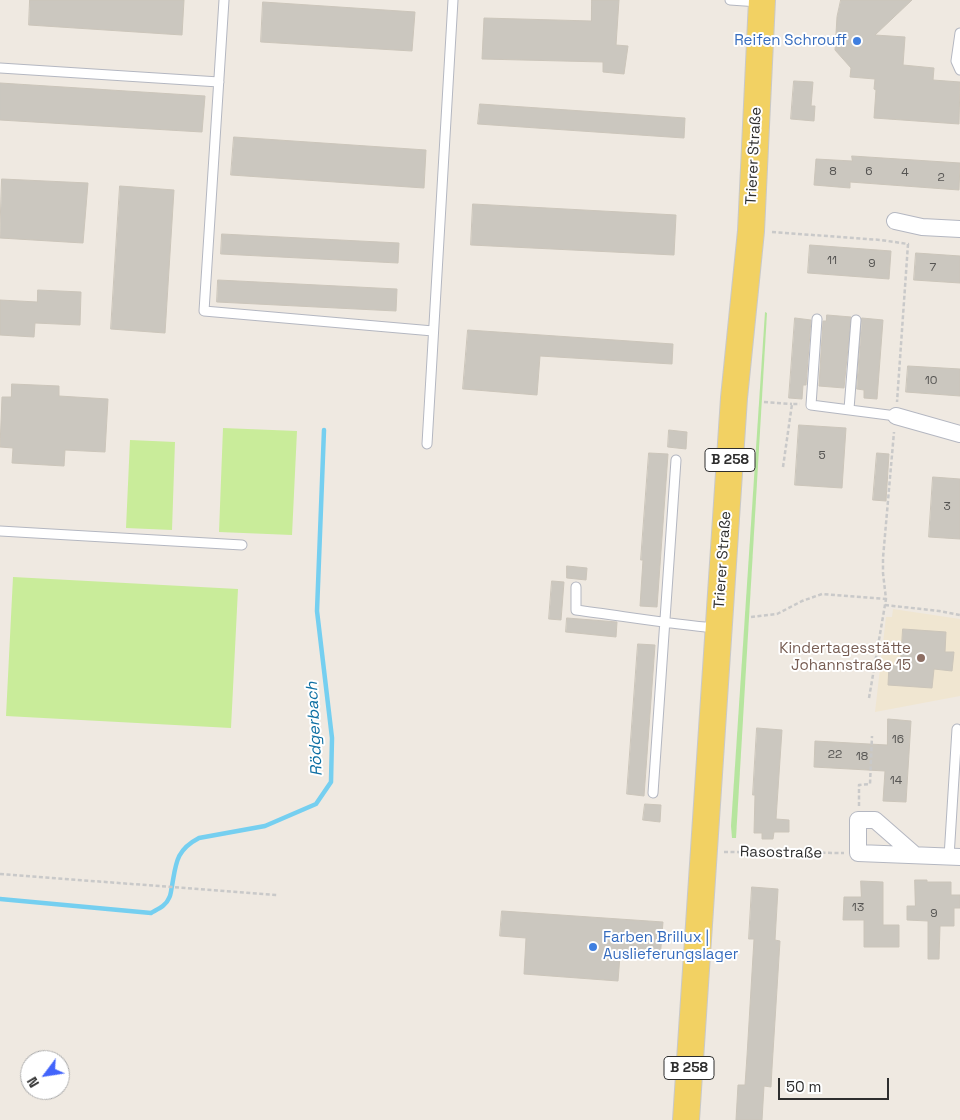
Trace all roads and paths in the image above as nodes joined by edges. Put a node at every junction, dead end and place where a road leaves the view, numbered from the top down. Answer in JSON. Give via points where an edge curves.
{"nodes":[{"id":1,"x":224,"y":0,"type":"edge"},
{"id":2,"x":453,"y":0,"type":"edge"},
{"id":3,"x":730,"y":0,"type":"edge"},
{"id":4,"x":762,"y":1,"type":"edge"},
{"id":5,"x":960,"y":33,"type":"edge"},
{"id":6,"x":0,"y":68,"type":"edge"},
{"id":7,"x":960,"y":70,"type":"edge"},
{"id":8,"x":219,"y":82,"type":"junction"},
{"id":9,"x":895,"y":221,"type":"dead end"},
{"id":10,"x":960,"y":229,"type":"edge"},
{"id":11,"x":751,"y":231,"type":"junction"},
{"id":12,"x":817,"y":319,"type":"dead end"},
{"id":13,"x":856,"y":320,"type":"dead end"},
{"id":14,"x":433,"y":331,"type":"junction"},
{"id":15,"x":764,"y":402,"type":"dead end"},
{"id":16,"x":792,"y":404,"type":"junction"},
{"id":17,"x":812,"y":405,"type":"junction"},
{"id":18,"x":849,"y":409,"type":"junction"},
{"id":19,"x":896,"y":416,"type":"junction"},
{"id":20,"x":960,"y":434,"type":"edge"},
{"id":21,"x":427,"y":444,"type":"dead end"},
{"id":22,"x":676,"y":460,"type":"dead end"},
{"id":23,"x":783,"y":467,"type":"dead end"},
{"id":24,"x":0,"y":531,"type":"edge"},
{"id":25,"x":242,"y":545,"type":"dead end"},
{"id":26,"x":576,"y":587,"type":"dead end"},
{"id":27,"x":886,"y":599,"type":"junction"},
{"id":28,"x":885,"y":605,"type":"junction"},
{"id":29,"x":960,"y":615,"type":"edge"},
{"id":30,"x":750,"y":617,"type":"dead end"},
{"id":31,"x":665,"y":622,"type":"junction"},
{"id":32,"x":719,"y":629,"type":"junction"},
{"id":33,"x":869,"y":698,"type":"dead end"},
{"id":34,"x":957,"y":729,"type":"dead end"},
{"id":35,"x":872,"y":736,"type":"dead end"},
{"id":36,"x":653,"y":793,"type":"dead end"},
{"id":37,"x":858,"y":820,"type":"junction"},
{"id":38,"x":703,"y":852,"type":"junction"},
{"id":39,"x":858,"y":854,"type":"junction"},
{"id":40,"x":914,"y":855,"type":"junction"},
{"id":41,"x":955,"y":857,"type":"edge"},
{"id":42,"x":0,"y":874,"type":"edge"},
{"id":43,"x":277,"y":895,"type":"dead end"},
{"id":44,"x":686,"y":1120,"type":"edge"}],
"edges":[{"from":1,"to":8,"type":"lane"},
{"from":2,"to":14,"type":"lane"},
{"from":3,"to":4,"type":"lane"},
{"from":4,"to":11,"type":"main road","name":"Trierer Straße","number":"B 258"},
{"from":5,"to":7,"type":"lane","via":[[956,61]]},
{"from":6,"to":8,"type":"lane"},
{"from":8,"to":14,"type":"lane","via":[[204,311]]},
{"from":9,"to":10,"type":"street","via":[[922,227]]},
{"from":11,"to":19,"type":"path","via":[[908,244]]},
{"from":11,"to":32,"type":"main road","name":"Trierer Straße","number":"B 258","via":[[734,398]]},
{"from":12,"to":17,"type":"lane"},
{"from":13,"to":18,"type":"lane"},
{"from":14,"to":21,"type":"lane"},
{"from":15,"to":16,"type":"path"},
{"from":16,"to":17,"type":"path"},
{"from":16,"to":23,"type":"path"},
{"from":17,"to":18,"type":"lane"},
{"from":18,"to":19,"type":"lane"},
{"from":19,"to":20,"type":"street"},
{"from":19,"to":27,"type":"path","via":[[883,558]]},
{"from":22,"to":31,"type":"lane"},
{"from":24,"to":25,"type":"lane"},
{"from":26,"to":31,"type":"lane","via":[[576,610]]},
{"from":27,"to":28,"type":"path"},
{"from":27,"to":30,"type":"path","via":[[822,594],[777,614]]},
{"from":28,"to":29,"type":"path"},
{"from":28,"to":33,"type":"path"},
{"from":31,"to":32,"type":"lane"},
{"from":31,"to":36,"type":"lane"},
{"from":32,"to":38,"type":"main road","name":"Trierer Straße","number":"B 258"},
{"from":34,"to":41,"type":"lane"},
{"from":35,"to":37,"type":"path","via":[[870,784],[859,785]]},
{"from":37,"to":39,"type":"street"},
{"from":37,"to":40,"type":"street","via":[[875,820]]},
{"from":38,"to":39,"type":"path","name":"Rasostraße"},
{"from":38,"to":44,"type":"main road","name":"Trierer Straße","number":"B 258"},
{"from":39,"to":40,"type":"street"},
{"from":40,"to":41,"type":"street"},
{"from":42,"to":43,"type":"path"}]}
